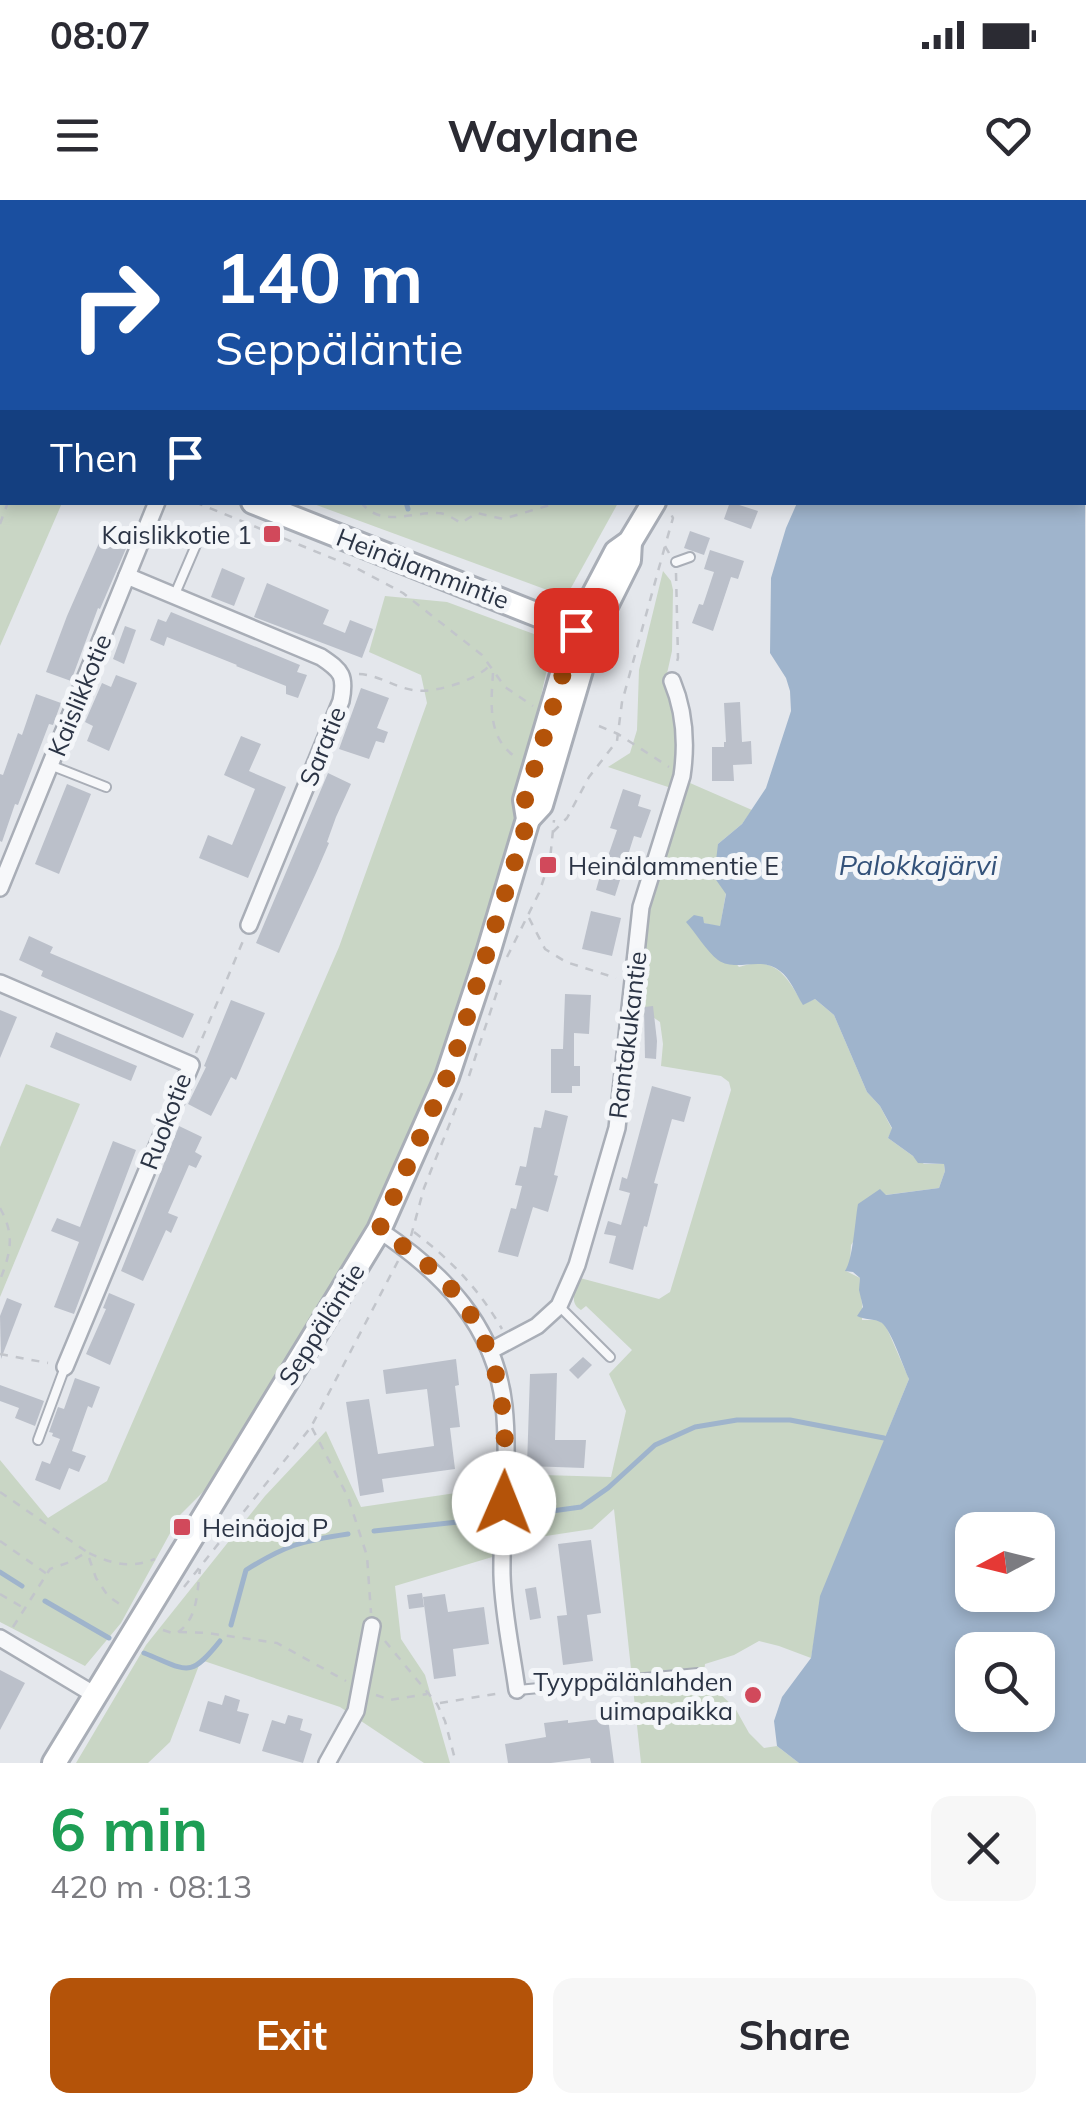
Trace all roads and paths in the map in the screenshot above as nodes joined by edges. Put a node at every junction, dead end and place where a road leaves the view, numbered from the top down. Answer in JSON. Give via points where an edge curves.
{"nodes":[{"id":1,"x":157,"y":505,"type":"edge"},
{"id":2,"x":202,"y":505,"type":"edge"},
{"id":3,"x":261,"y":505,"type":"edge"},
{"id":4,"x":363,"y":505,"type":"edge"},
{"id":5,"x":550,"y":505,"type":"edge"},
{"id":6,"x":651,"y":507,"type":"edge"},
{"id":7,"x":148,"y":524,"type":"junction"},
{"id":8,"x":665,"y":546,"type":"junction"},
{"id":9,"x":690,"y":557,"type":"dead end"},
{"id":10,"x":676,"y":562,"type":"junction"},
{"id":11,"x":127,"y":576,"type":"junction"},
{"id":12,"x":174,"y":596,"type":"junction"},
{"id":13,"x":583,"y":633,"type":"junction"},
{"id":14,"x":488,"y":666,"type":"junction"},
{"id":15,"x":493,"y":671,"type":"junction"},
{"id":16,"x":343,"y":676,"type":"junction"},
{"id":17,"x":672,"y":681,"type":"joint"},
{"id":18,"x":534,"y":706,"type":"dead end"},
{"id":19,"x":599,"y":726,"type":"dead end"},
{"id":20,"x":618,"y":734,"type":"junction"},
{"id":21,"x":50,"y":765,"type":"junction"},
{"id":22,"x":514,"y":773,"type":"dead end"},
{"id":23,"x":682,"y":776,"type":"junction"},
{"id":24,"x":106,"y":788,"type":"dead end"},
{"id":25,"x":553,"y":832,"type":"dead end"},
{"id":26,"x":0,"y":888,"type":"edge"},
{"id":27,"x":528,"y":917,"type":"dead end"},
{"id":28,"x":248,"y":925,"type":"joint"},
{"id":29,"x":634,"y":981,"type":"junction"},
{"id":30,"x":0,"y":983,"type":"edge"},
{"id":31,"x":190,"y":1065,"type":"junction"},
{"id":32,"x":0,"y":1208,"type":"edge"},
{"id":33,"x":379,"y":1230,"type":"junction"},
{"id":34,"x":413,"y":1231,"type":"dead end"},
{"id":35,"x":0,"y":1280,"type":"edge"},
{"id":36,"x":559,"y":1306,"type":"junction"},
{"id":37,"x":509,"y":1341,"type":"junction"},
{"id":38,"x":490,"y":1351,"type":"junction"},
{"id":39,"x":0,"y":1354,"type":"edge"},
{"id":40,"x":610,"y":1357,"type":"dead end"},
{"id":41,"x":65,"y":1367,"type":"junction"},
{"id":42,"x":38,"y":1440,"type":"dead end"},
{"id":43,"x":0,"y":1492,"type":"edge"},
{"id":44,"x":0,"y":1541,"type":"edge"},
{"id":45,"x":87,"y":1552,"type":"junction"},
{"id":46,"x":163,"y":1555,"type":"dead end"},
{"id":47,"x":200,"y":1568,"type":"junction"},
{"id":48,"x":47,"y":1574,"type":"junction"},
{"id":49,"x":0,"y":1594,"type":"edge"},
{"id":50,"x":177,"y":1597,"type":"dead end"},
{"id":51,"x":24,"y":1608,"type":"junction"},
{"id":52,"x":130,"y":1611,"type":"dead end"},
{"id":53,"x":372,"y":1626,"type":"junction"},
{"id":54,"x":164,"y":1630,"type":"dead end"},
{"id":55,"x":179,"y":1632,"type":"junction"},
{"id":56,"x":3,"y":1639,"type":"edge"},
{"id":57,"x":698,"y":1673,"type":"dead end"},
{"id":58,"x":360,"y":1690,"type":"junction"},
{"id":59,"x":517,"y":1690,"type":"junction"},
{"id":60,"x":428,"y":1694,"type":"junction"},
{"id":61,"x":95,"y":1695,"type":"junction"},
{"id":62,"x":438,"y":1704,"type":"junction"},
{"id":63,"x":54,"y":1763,"type":"edge"},
{"id":64,"x":327,"y":1763,"type":"edge"},
{"id":65,"x":456,"y":1763,"type":"edge"}],
"edges":[{"from":1,"to":7,"type":"street","name":"Kaislikkotie"},
{"from":2,"to":14,"type":"path","via":[[403,593]]},
{"from":3,"to":13,"type":"main road","name":"Heinälammintie"},
{"from":4,"to":5,"type":"path","via":[[376,516],[442,512],[461,523],[476,513],[503,519]]},
{"from":6,"to":8,"type":"path","via":[[669,510],[674,518]]},
{"from":6,"to":13,"type":"main road","name":"Seppäläntie","via":[[616,552]]},
{"from":7,"to":11,"type":"street","name":"Kaislikkotie"},
{"from":7,"to":12,"type":"lane","via":[[196,545]]},
{"from":8,"to":10,"type":"path"},
{"from":8,"to":20,"type":"path"},
{"from":9,"to":10,"type":"lane"},
{"from":10,"to":17,"type":"path","via":[[678,658]]},
{"from":11,"to":12,"type":"street","name":"Saratie"},
{"from":11,"to":21,"type":"street","name":"Kaislikkotie"},
{"from":12,"to":16,"type":"street","name":"Saratie","via":[[321,657]]},
{"from":13,"to":33,"type":"main road","name":"Seppäläntie","via":[[525,800],[528,819],[447,1077]]},
{"from":14,"to":15,"type":"path"},
{"from":14,"to":16,"type":"path","via":[[428,692],[367,674]]},
{"from":15,"to":18,"type":"path","via":[[512,694]]},
{"from":15,"to":22,"type":"path","via":[[496,736],[517,758]]},
{"from":16,"to":28,"type":"street","name":"Saratie","via":[[341,701]]},
{"from":17,"to":23,"type":"street","name":"Rantakukantie","via":[[685,732]]},
{"from":19,"to":20,"type":"path"},
{"from":20,"to":23,"type":"path"},
{"from":20,"to":25,"type":"path"},
{"from":21,"to":24,"type":"lane"},
{"from":21,"to":26,"type":"street","name":"Kaislikkotie"},
{"from":23,"to":29,"type":"street","name":"Rantakukantie","via":[[641,908]]},
{"from":27,"to":29,"type":"path","via":[[545,949],[566,962]]},
{"from":28,"to":31,"type":"path"},
{"from":29,"to":36,"type":"street","name":"Rantakukantie","via":[[617,1128]]},
{"from":30,"to":31,"type":"street","name":"Ruokotie"},
{"from":31,"to":41,"type":"street","name":"Ruokotie"},
{"from":32,"to":35,"type":"path","via":[[11,1252]]},
{"from":33,"to":38,"type":"street","via":[[448,1284]]},
{"from":33,"to":61,"type":"main road","name":"Seppäläntie"},
{"from":34,"to":37,"type":"path","via":[[461,1271]]},
{"from":36,"to":37,"type":"street"},
{"from":36,"to":40,"type":"lane"},
{"from":37,"to":38,"type":"street"},
{"from":38,"to":59,"type":"street","via":[[504,1404],[502,1585]]},
{"from":39,"to":41,"type":"path"},
{"from":41,"to":42,"type":"lane"},
{"from":43,"to":45,"type":"path"},
{"from":44,"to":48,"type":"path"},
{"from":45,"to":46,"type":"path","via":[[130,1566]]},
{"from":45,"to":48,"type":"path"},
{"from":45,"to":52,"type":"path","via":[[108,1596]]},
{"from":47,"to":50,"type":"path"},
{"from":47,"to":53,"type":"path","via":[[311,1426],[348,1498],[366,1556]]},
{"from":47,"to":55,"type":"path","via":[[194,1613]]},
{"from":48,"to":51,"type":"path"},
{"from":49,"to":51,"type":"path"},
{"from":51,"to":56,"type":"path"},
{"from":53,"to":58,"type":"street"},
{"from":53,"to":60,"type":"path"},
{"from":54,"to":55,"type":"path"},
{"from":55,"to":58,"type":"path","via":[[277,1643]]},
{"from":56,"to":61,"type":"street"},
{"from":57,"to":59,"type":"lane"},
{"from":58,"to":60,"type":"path","via":[[390,1700]]},
{"from":58,"to":64,"type":"street","via":[[356,1712]]},
{"from":59,"to":62,"type":"path"},
{"from":60,"to":62,"type":"path"},
{"from":61,"to":63,"type":"main road","name":"Seppäläntie"},
{"from":62,"to":65,"type":"path"}]}
